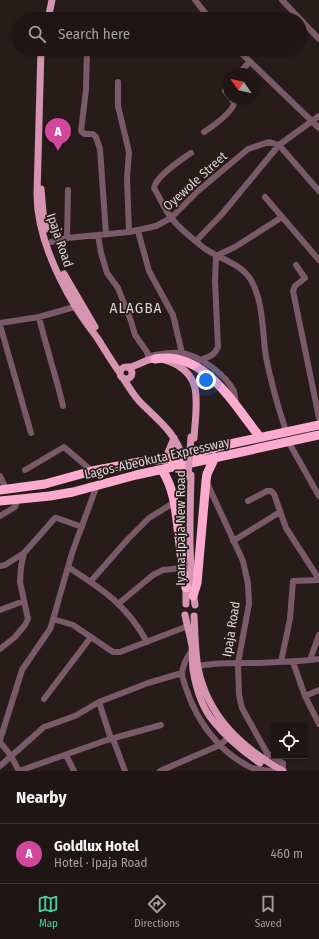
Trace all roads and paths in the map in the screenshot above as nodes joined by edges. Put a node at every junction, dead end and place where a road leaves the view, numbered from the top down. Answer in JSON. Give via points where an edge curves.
{"nodes":[{"id":1,"x":48,"y":0,"type":"edge"},
{"id":2,"x":52,"y":0,"type":"edge"},
{"id":3,"x":195,"y":0,"type":"edge"},
{"id":4,"x":282,"y":0,"type":"edge"},
{"id":5,"x":46,"y":12,"type":"edge"},
{"id":6,"x":48,"y":12,"type":"edge"},
{"id":7,"x":204,"y":12,"type":"edge"},
{"id":8,"x":293,"y":12,"type":"edge"},
{"id":9,"x":307,"y":26,"type":"edge"},
{"id":10,"x":319,"y":39,"type":"edge"},
{"id":11,"x":41,"y":56,"type":"edge"},
{"id":12,"x":44,"y":56,"type":"edge"},
{"id":13,"x":87,"y":56,"type":"edge"},
{"id":14,"x":244,"y":56,"type":"edge"},
{"id":15,"x":250,"y":62,"type":"junction"},
{"id":16,"x":244,"y":68,"type":"edge"},
{"id":17,"x":118,"y":82,"type":"dead end"},
{"id":18,"x":234,"y":104,"type":"edge"},
{"id":19,"x":319,"y":116,"type":"edge"},
{"id":20,"x":312,"y":121,"type":"junction"},
{"id":21,"x":319,"y":128,"type":"edge"},
{"id":22,"x":204,"y":132,"type":"dead end"},
{"id":23,"x":279,"y":145,"type":"junction"},
{"id":24,"x":191,"y":153,"type":"dead end"},
{"id":25,"x":68,"y":190,"type":"dead end"},
{"id":26,"x":319,"y":191,"type":"edge"},
{"id":27,"x":265,"y":197,"type":"dead end"},
{"id":28,"x":282,"y":217,"type":"junction"},
{"id":29,"x":171,"y":218,"type":"junction"},
{"id":30,"x":138,"y":231,"type":"junction"},
{"id":31,"x":129,"y":232,"type":"junction"},
{"id":32,"x":106,"y":234,"type":"junction"},
{"id":33,"x":98,"y":235,"type":"junction"},
{"id":34,"x":67,"y":238,"type":"junction"},
{"id":35,"x":196,"y":241,"type":"junction"},
{"id":36,"x":51,"y":242,"type":"junction"},
{"id":37,"x":216,"y":256,"type":"junction"},
{"id":38,"x":319,"y":260,"type":"edge"},
{"id":39,"x":296,"y":265,"type":"dead end"},
{"id":40,"x":78,"y":306,"type":"junction"},
{"id":41,"x":39,"y":317,"type":"junction"},
{"id":42,"x":0,"y":324,"type":"edge"},
{"id":43,"x":182,"y":353,"type":"junction"},
{"id":44,"x":151,"y":358,"type":"junction"},
{"id":45,"x":200,"y":360,"type":"junction"},
{"id":46,"x":126,"y":373,"type":"junction"},
{"id":47,"x":236,"y":405,"type":"junction"},
{"id":48,"x":63,"y":406,"type":"dead end"},
{"id":49,"x":319,"y":418,"type":"edge"},
{"id":50,"x":319,"y":425,"type":"edge"},
{"id":51,"x":286,"y":431,"type":"junction"},
{"id":52,"x":31,"y":433,"type":"dead end"},
{"id":53,"x":319,"y":435,"type":"edge"},
{"id":54,"x":192,"y":437,"type":"junction"},
{"id":55,"x":260,"y":437,"type":"junction"},
{"id":56,"x":174,"y":438,"type":"junction"},
{"id":57,"x":288,"y":441,"type":"junction"},
{"id":58,"x":182,"y":457,"type":"junction"},
{"id":59,"x":215,"y":458,"type":"junction"},
{"id":60,"x":165,"y":460,"type":"junction"},
{"id":61,"x":25,"y":470,"type":"dead end"},
{"id":62,"x":162,"y":470,"type":"junction"},
{"id":63,"x":92,"y":471,"type":"junction"},
{"id":64,"x":0,"y":476,"type":"edge"},
{"id":65,"x":190,"y":476,"type":"junction"},
{"id":66,"x":206,"y":481,"type":"junction"},
{"id":67,"x":97,"y":485,"type":"junction"},
{"id":68,"x":3,"y":490,"type":"edge"},
{"id":69,"x":319,"y":496,"type":"edge"},
{"id":70,"x":18,"y":500,"type":"junction"},
{"id":71,"x":0,"y":501,"type":"edge"},
{"id":72,"x":248,"y":501,"type":"dead end"},
{"id":73,"x":175,"y":502,"type":"junction"},
{"id":74,"x":280,"y":512,"type":"junction"},
{"id":75,"x":0,"y":516,"type":"edge"},
{"id":76,"x":82,"y":527,"type":"junction"},
{"id":77,"x":233,"y":541,"type":"junction"},
{"id":78,"x":24,"y":553,"type":"junction"},
{"id":79,"x":0,"y":566,"type":"edge"},
{"id":80,"x":68,"y":567,"type":"junction"},
{"id":81,"x":182,"y":568,"type":"junction"},
{"id":82,"x":319,"y":580,"type":"edge"},
{"id":83,"x":91,"y":582,"type":"junction"},
{"id":84,"x":186,"y":588,"type":"junction"},
{"id":85,"x":24,"y":601,"type":"junction"},
{"id":86,"x":194,"y":601,"type":"junction"},
{"id":87,"x":118,"y":604,"type":"junction"},
{"id":88,"x":186,"y":604,"type":"junction"},
{"id":89,"x":0,"y":610,"type":"edge"},
{"id":90,"x":185,"y":615,"type":"junction"},
{"id":91,"x":194,"y":616,"type":"junction"},
{"id":92,"x":53,"y":619,"type":"junction"},
{"id":93,"x":188,"y":626,"type":"junction"},
{"id":94,"x":319,"y":635,"type":"edge"},
{"id":95,"x":91,"y":638,"type":"junction"},
{"id":96,"x":147,"y":642,"type":"junction"},
{"id":97,"x":0,"y":649,"type":"edge"},
{"id":98,"x":192,"y":650,"type":"junction"},
{"id":99,"x":319,"y":659,"type":"edge"},
{"id":100,"x":310,"y":660,"type":"junction"},
{"id":101,"x":281,"y":662,"type":"junction"},
{"id":102,"x":293,"y":662,"type":"junction"},
{"id":103,"x":238,"y":663,"type":"junction"},
{"id":104,"x":198,"y":666,"type":"junction"},
{"id":105,"x":182,"y":673,"type":"junction"},
{"id":106,"x":319,"y":690,"type":"edge"},
{"id":107,"x":305,"y":696,"type":"junction"},
{"id":108,"x":44,"y":699,"type":"dead end"},
{"id":109,"x":99,"y":702,"type":"junction"},
{"id":110,"x":319,"y":724,"type":"edge"},
{"id":111,"x":161,"y":725,"type":"dead end"},
{"id":112,"x":228,"y":738,"type":"junction"},
{"id":113,"x":112,"y":739,"type":"junction"},
{"id":114,"x":0,"y":741,"type":"edge"},
{"id":115,"x":220,"y":745,"type":"junction"},
{"id":116,"x":66,"y":755,"type":"junction"},
{"id":117,"x":12,"y":756,"type":"junction"},
{"id":118,"x":261,"y":764,"type":"edge"},
{"id":119,"x":0,"y":766,"type":"edge"},
{"id":120,"x":19,"y":771,"type":"edge"},
{"id":121,"x":74,"y":771,"type":"edge"},
{"id":122,"x":124,"y":771,"type":"edge"},
{"id":123,"x":160,"y":771,"type":"edge"},
{"id":124,"x":273,"y":771,"type":"edge"},
{"id":125,"x":283,"y":771,"type":"edge"}],
"edges":[{"from":1,"to":5,"type":"main road"},
{"from":2,"to":6,"type":"main road"},
{"from":3,"to":7,"type":"street"},
{"from":4,"to":8,"type":"street"},
{"from":9,"to":10,"type":"street"},
{"from":11,"to":40,"type":"main road","name":"Ipaja Road","via":[[38,212],[46,245],[57,271]]},
{"from":12,"to":36,"type":"main road","name":"Ipaja Road","via":[[42,194],[45,225]]},
{"from":13,"to":32,"type":"street","via":[[81,131],[93,134],[100,149]]},
{"from":14,"to":15,"type":"street"},
{"from":15,"to":16,"type":"street"},
{"from":15,"to":20,"type":"street"},
{"from":17,"to":31,"type":"street","via":[[118,106],[129,152]]},
{"from":18,"to":22,"type":"street","via":[[232,110]]},
{"from":19,"to":20,"type":"street"},
{"from":20,"to":21,"type":"street"},
{"from":20,"to":23,"type":"street"},
{"from":23,"to":26,"type":"street"},
{"from":23,"to":29,"type":"street","name":"Oyewole Street","via":[[269,142],[248,149],[198,191]]},
{"from":23,"to":35,"type":"street","via":[[222,214]]},
{"from":24,"to":29,"type":"street","via":[[154,186]]},
{"from":25,"to":34,"type":"street"},
{"from":27,"to":28,"type":"street"},
{"from":28,"to":37,"type":"street"},
{"from":28,"to":38,"type":"street"},
{"from":29,"to":30,"type":"street","name":"Oyewole Street"},
{"from":29,"to":35,"type":"street"},
{"from":30,"to":31,"type":"street","name":"Oyewole Street"},
{"from":30,"to":43,"type":"street","via":[[149,271],[173,315]]},
{"from":31,"to":32,"type":"street","name":"Oyewole Street"},
{"from":32,"to":33,"type":"street","name":"Oyewole Street"},
{"from":33,"to":34,"type":"street","name":"Oyewole Street"},
{"from":33,"to":44,"type":"street","via":[[107,273],[118,288],[135,335]]},
{"from":34,"to":36,"type":"street","name":"Oyewole Street"},
{"from":35,"to":37,"type":"street"},
{"from":36,"to":40,"type":"main road","name":"Ipaja Road"},
{"from":37,"to":45,"type":"street","via":[[218,348],[211,357]]},
{"from":37,"to":51,"type":"street","via":[[246,273],[258,298],[266,356]]},
{"from":39,"to":49,"type":"street","via":[[305,278],[293,290]]},
{"from":40,"to":41,"type":"street"},
{"from":40,"to":46,"type":"main road","name":"Ipaja Road"},
{"from":41,"to":42,"type":"street"},
{"from":41,"to":48,"type":"street"},
{"from":42,"to":52,"type":"street"},
{"from":43,"to":44,"type":"street","via":[[159,354]]},
{"from":43,"to":45,"type":"street"},
{"from":44,"to":46,"type":"main road","via":[[131,367]]},
{"from":44,"to":47,"type":"highway","via":[[169,358],[192,364],[214,380]]},
{"from":44,"to":54,"type":"main road","name":"Iyana-Ipaja New Road","via":[[178,365],[192,381],[196,401]]},
{"from":45,"to":47,"type":"street","via":[[225,379],[234,391]]},
{"from":46,"to":54,"type":"main road","name":"Iyana-Ipaja New Road","via":[[152,364],[164,364],[182,374],[192,396]]},
{"from":46,"to":56,"type":"main road","name":"Ipaja Road","via":[[132,392]]},
{"from":47,"to":55,"type":"highway"},
{"from":50,"to":51,"type":"highway","name":"Lagos-Abeokuta Expressway"},
{"from":51,"to":55,"type":"highway","name":"Lagos-Abeokuta Expressway"},
{"from":53,"to":57,"type":"highway","name":"Lagos-Abeokuta Expressway"},
{"from":54,"to":65,"type":"main road","name":"Iyana-Ipaja New Road","bridge":true},
{"from":55,"to":58,"type":"highway","name":"Lagos-Abeokuta Expressway"},
{"from":56,"to":58,"type":"main road","name":"Ipaja Road"},
{"from":56,"to":60,"type":"main road"},
{"from":57,"to":59,"type":"highway","name":"Lagos-Abeokuta Expressway"},
{"from":57,"to":69,"type":"street"},
{"from":58,"to":60,"type":"highway","name":"Lagos-Abeokuta Expressway"},
{"from":59,"to":62,"type":"highway","name":"Lagos-Abeokuta Expressway"},
{"from":59,"to":66,"type":"highway"},
{"from":60,"to":63,"type":"highway","name":"Lagos-Abeokuta Expressway"},
{"from":61,"to":63,"type":"street","via":[[64,447]]},
{"from":62,"to":67,"type":"highway","name":"Lagos-Abeokuta Expressway"},
{"from":62,"to":73,"type":"highway","via":[[170,484]]},
{"from":63,"to":68,"type":"highway","name":"Lagos-Abeokuta Expressway","via":[[45,484]]},
{"from":64,"to":68,"type":"street"},
{"from":65,"to":84,"type":"main road","name":"Iyana-Ipaja New Road"},
{"from":65,"to":86,"type":"main road","name":"Iyana-Ipaja New Road","via":[[191,575]]},
{"from":66,"to":77,"type":"street","name":"Ipaja Road"},
{"from":66,"to":86,"type":"highway"},
{"from":67,"to":70,"type":"highway","name":"Lagos-Abeokuta Expressway","via":[[73,492]]},
{"from":67,"to":76,"type":"street"},
{"from":70,"to":71,"type":"highway","name":"Lagos-Abeokuta Expressway"},
{"from":70,"to":75,"type":"street","via":[[15,507]]},
{"from":72,"to":74,"type":"street","via":[[272,491]]},
{"from":73,"to":81,"type":"highway"},
{"from":73,"to":83,"type":"street","via":[[149,518]]},
{"from":74,"to":77,"type":"street"},
{"from":74,"to":82,"type":"street","via":[[286,528]]},
{"from":76,"to":78,"type":"street","via":[[55,518]]},
{"from":76,"to":80,"type":"street"},
{"from":77,"to":103,"type":"street","name":"Ipaja Road","via":[[243,562],[249,593]]},
{"from":78,"to":79,"type":"street"},
{"from":78,"to":85,"type":"street","via":[[20,574]]},
{"from":80,"to":83,"type":"street"},
{"from":80,"to":92,"type":"street"},
{"from":81,"to":84,"type":"highway"},
{"from":81,"to":87,"type":"street","via":[[163,570],[153,575]]},
{"from":82,"to":101,"type":"street","via":[[293,581],[290,619]]},
{"from":83,"to":87,"type":"street"},
{"from":84,"to":88,"type":"main road","name":"Iyana-Ipaja New Road"},
{"from":85,"to":89,"type":"street"},
{"from":85,"to":97,"type":"street","via":[[28,619],[25,626],[16,637]]},
{"from":86,"to":88,"type":"main road"},
{"from":86,"to":91,"type":"main road","name":"Iyana-Ipaja New Road"},
{"from":87,"to":96,"type":"street","via":[[138,626]]},
{"from":88,"to":90,"type":"main road","name":"Iyana-Ipaja New Road","via":[[183,611]]},
{"from":90,"to":91,"type":"main road"},
{"from":90,"to":93,"type":"main road"},
{"from":91,"to":104,"type":"main road"},
{"from":92,"to":95,"type":"street","via":[[73,625]]},
{"from":92,"to":114,"type":"street","via":[[50,629],[22,670]]},
{"from":93,"to":96,"type":"street"},
{"from":93,"to":98,"type":"main road"},
{"from":94,"to":100,"type":"street"},
{"from":95,"to":96,"type":"street","via":[[113,652]]},
{"from":95,"to":108,"type":"street"},
{"from":98,"to":105,"type":"street","via":[[186,658]]},
{"from":98,"to":112,"type":"main road","via":[[193,669],[201,698],[213,721]]},
{"from":99,"to":100,"type":"street"},
{"from":100,"to":102,"type":"street"},
{"from":101,"to":102,"type":"street"},
{"from":101,"to":103,"type":"street"},
{"from":102,"to":107,"type":"street"},
{"from":103,"to":104,"type":"street"},
{"from":103,"to":118,"type":"street","name":"Ipaja Road","via":[[242,708]]},
{"from":104,"to":118,"type":"main road","via":[[204,691],[220,720]]},
{"from":105,"to":109,"type":"street"},
{"from":105,"to":115,"type":"street","via":[[197,715]]},
{"from":106,"to":107,"type":"street"},
{"from":107,"to":110,"type":"street"},
{"from":109,"to":113,"type":"street"},
{"from":109,"to":117,"type":"street","via":[[75,716],[44,727]]},
{"from":111,"to":113,"type":"street"},
{"from":112,"to":115,"type":"street"},
{"from":112,"to":118,"type":"main road"},
{"from":113,"to":116,"type":"street"},
{"from":113,"to":122,"type":"street"},
{"from":114,"to":117,"type":"street"},
{"from":115,"to":118,"type":"street","via":[[249,767]]},
{"from":115,"to":123,"type":"street"},
{"from":116,"to":120,"type":"street"},
{"from":116,"to":121,"type":"street"},
{"from":117,"to":119,"type":"street"},
{"from":117,"to":120,"type":"street"},
{"from":118,"to":124,"type":"main road","name":"Ipaja Road"},
{"from":118,"to":125,"type":"main road"}]}
